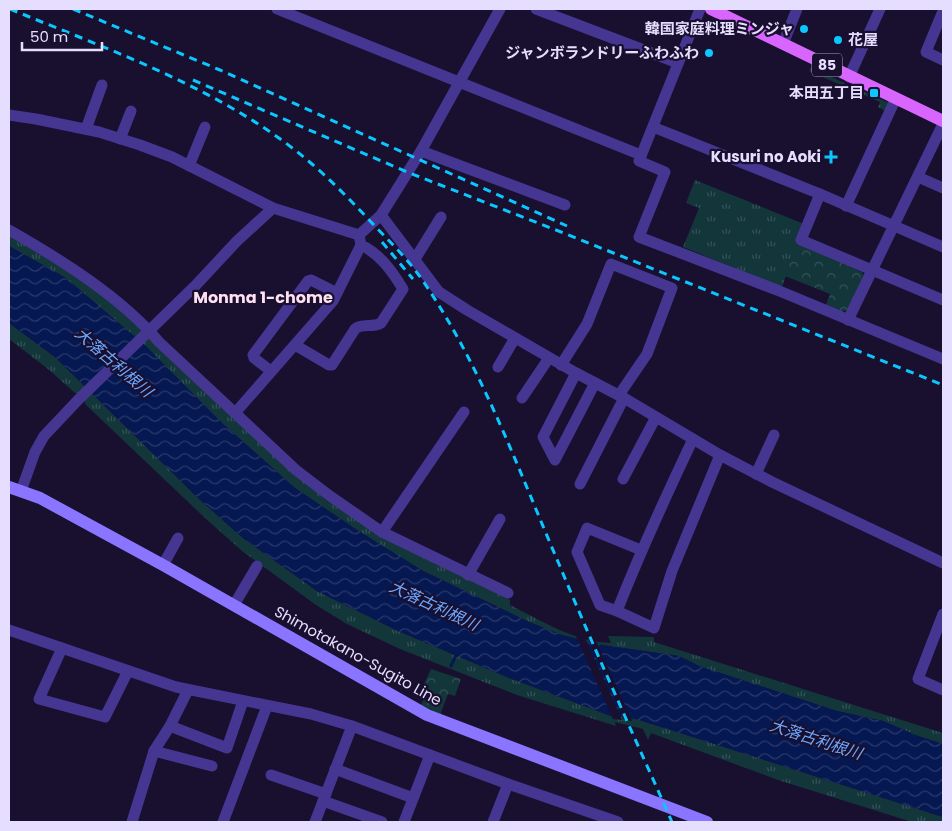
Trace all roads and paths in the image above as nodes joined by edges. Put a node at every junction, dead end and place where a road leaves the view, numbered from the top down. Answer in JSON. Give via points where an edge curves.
{"nodes":[{"id":1,"x":277,"y":9,"type":"edge"},
{"id":2,"x":500,"y":9,"type":"edge"},
{"id":3,"x":536,"y":9,"type":"edge"},
{"id":4,"x":700,"y":9,"type":"edge"},
{"id":5,"x":711,"y":9,"type":"edge"},
{"id":6,"x":797,"y":9,"type":"edge"},
{"id":7,"x":880,"y":9,"type":"edge"},
{"id":8,"x":293,"y":11,"type":"edge"},
{"id":9,"x":943,"y":11,"type":"edge"},
{"id":10,"x":731,"y":13,"type":"edge"},
{"id":11,"x":782,"y":44,"type":"junction"},
{"id":12,"x":943,"y":60,"type":"edge"},
{"id":13,"x":678,"y":63,"type":"junction"},
{"id":14,"x":849,"y":77,"type":"junction"},
{"id":15,"x":459,"y":82,"type":"junction"},
{"id":16,"x":102,"y":84,"type":"dead end"},
{"id":17,"x":896,"y":98,"type":"junction"},
{"id":18,"x":131,"y":111,"type":"dead end"},
{"id":19,"x":9,"y":115,"type":"edge"},
{"id":20,"x":943,"y":122,"type":"edge"},
{"id":21,"x":205,"y":127,"type":"dead end"},
{"id":22,"x":653,"y":127,"type":"junction"},
{"id":23,"x":86,"y":129,"type":"junction"},
{"id":24,"x":120,"y":139,"type":"junction"},
{"id":25,"x":421,"y":151,"type":"junction"},
{"id":26,"x":642,"y":155,"type":"junction"},
{"id":27,"x":189,"y":166,"type":"junction"},
{"id":28,"x":918,"y":177,"type":"junction"},
{"id":29,"x":943,"y":188,"type":"edge"},
{"id":30,"x":820,"y":194,"type":"junction"},
{"id":31,"x":565,"y":205,"type":"dead end"},
{"id":32,"x":846,"y":206,"type":"junction"},
{"id":33,"x":272,"y":208,"type":"junction"},
{"id":34,"x":381,"y":215,"type":"junction"},
{"id":35,"x":441,"y":217,"type":"dead end"},
{"id":36,"x":894,"y":226,"type":"junction"},
{"id":37,"x":9,"y":230,"type":"edge"},
{"id":38,"x":360,"y":240,"type":"junction"},
{"id":39,"x":943,"y":248,"type":"edge"},
{"id":40,"x":415,"y":259,"type":"junction"},
{"id":41,"x":873,"y":270,"type":"junction"},
{"id":42,"x":337,"y":293,"type":"junction"},
{"id":43,"x":943,"y":300,"type":"edge"},
{"id":44,"x":848,"y":320,"type":"junction"},
{"id":45,"x":148,"y":332,"type":"junction"},
{"id":46,"x":515,"y":338,"type":"junction"},
{"id":47,"x":295,"y":345,"type":"junction"},
{"id":48,"x":549,"y":358,"type":"junction"},
{"id":49,"x":943,"y":359,"type":"edge"},
{"id":50,"x":561,"y":365,"type":"junction"},
{"id":51,"x":498,"y":367,"type":"dead end"},
{"id":52,"x":271,"y":371,"type":"junction"},
{"id":53,"x":576,"y":373,"type":"junction"},
{"id":54,"x":595,"y":383,"type":"junction"},
{"id":55,"x":622,"y":397,"type":"junction"},
{"id":56,"x":522,"y":398,"type":"dead end"},
{"id":57,"x":235,"y":412,"type":"junction"},
{"id":58,"x":464,"y":412,"type":"dead end"},
{"id":59,"x":656,"y":417,"type":"junction"},
{"id":60,"x":774,"y":435,"type":"dead end"},
{"id":61,"x":693,"y":439,"type":"junction"},
{"id":62,"x":720,"y":455,"type":"junction"},
{"id":63,"x":756,"y":474,"type":"junction"},
{"id":64,"x":623,"y":479,"type":"dead end"},
{"id":65,"x":580,"y":484,"type":"dead end"},
{"id":66,"x":9,"y":487,"type":"edge"},
{"id":67,"x":21,"y":491,"type":"junction"},
{"id":68,"x":500,"y":519,"type":"dead end"},
{"id":69,"x":382,"y":532,"type":"junction"},
{"id":70,"x":178,"y":538,"type":"dead end"},
{"id":71,"x":641,"y":550,"type":"junction"},
{"id":72,"x":943,"y":563,"type":"edge"},
{"id":73,"x":163,"y":565,"type":"junction"},
{"id":74,"x":257,"y":566,"type":"dead end"},
{"id":75,"x":468,"y":574,"type":"junction"},
{"id":76,"x":508,"y":593,"type":"dead end"},
{"id":77,"x":234,"y":605,"type":"junction"},
{"id":78,"x":617,"y":611,"type":"junction"},
{"id":79,"x":943,"y":614,"type":"edge"},
{"id":80,"x":9,"y":630,"type":"edge"},
{"id":81,"x":62,"y":648,"type":"junction"},
{"id":82,"x":128,"y":671,"type":"junction"},
{"id":83,"x":188,"y":690,"type":"junction"},
{"id":84,"x":943,"y":690,"type":"edge"},
{"id":85,"x":244,"y":701,"type":"junction"},
{"id":86,"x":268,"y":706,"type":"junction"},
{"id":87,"x":170,"y":726,"type":"junction"},
{"id":88,"x":352,"y":726,"type":"junction"},
{"id":89,"x":154,"y":751,"type":"junction"},
{"id":90,"x":430,"y":755,"type":"junction"},
{"id":91,"x":212,"y":766,"type":"dead end"},
{"id":92,"x":335,"y":769,"type":"junction"},
{"id":93,"x":271,"y":775,"type":"dead end"},
{"id":94,"x":508,"y":784,"type":"junction"},
{"id":95,"x":324,"y":798,"type":"junction"},
{"id":96,"x":413,"y":798,"type":"junction"},
{"id":97,"x":587,"y":817,"type":"edge"},
{"id":98,"x":134,"y":822,"type":"edge"},
{"id":99,"x":223,"y":822,"type":"edge"},
{"id":100,"x":315,"y":822,"type":"edge"},
{"id":101,"x":382,"y":822,"type":"edge"},
{"id":102,"x":404,"y":822,"type":"edge"},
{"id":103,"x":493,"y":822,"type":"edge"},
{"id":104,"x":618,"y":822,"type":"edge"},
{"id":105,"x":707,"y":822,"type":"edge"}],
"edges":[{"from":1,"to":8,"type":"street"},
{"from":2,"to":15,"type":"street"},
{"from":3,"to":13,"type":"street"},
{"from":4,"to":13,"type":"street"},
{"from":5,"to":10,"type":"main road","number":"85"},
{"from":6,"to":11,"type":"street"},
{"from":7,"to":14,"type":"street"},
{"from":8,"to":15,"type":"street"},
{"from":9,"to":12,"type":"street","via":[[926,52]]},
{"from":10,"to":11,"type":"main road","number":"85"},
{"from":11,"to":14,"type":"main road","number":"85"},
{"from":13,"to":22,"type":"street"},
{"from":14,"to":17,"type":"main road","number":"85"},
{"from":15,"to":25,"type":"street"},
{"from":15,"to":26,"type":"street"},
{"from":16,"to":23,"type":"street"},
{"from":17,"to":20,"type":"main road","number":"85"},
{"from":17,"to":32,"type":"street"},
{"from":18,"to":24,"type":"street"},
{"from":19,"to":23,"type":"street"},
{"from":20,"to":28,"type":"street"},
{"from":21,"to":27,"type":"street"},
{"from":22,"to":26,"type":"street"},
{"from":22,"to":30,"type":"street"},
{"from":23,"to":24,"type":"street"},
{"from":24,"to":27,"type":"street"},
{"from":25,"to":31,"type":"street"},
{"from":25,"to":34,"type":"street"},
{"from":26,"to":44,"type":"street","via":[[639,161],[665,172],[639,237]]},
{"from":27,"to":33,"type":"street"},
{"from":28,"to":29,"type":"street"},
{"from":28,"to":36,"type":"street"},
{"from":30,"to":32,"type":"street"},
{"from":30,"to":41,"type":"street","via":[[801,240]]},
{"from":32,"to":36,"type":"street"},
{"from":33,"to":38,"type":"street"},
{"from":33,"to":45,"type":"street"},
{"from":34,"to":38,"type":"street"},
{"from":34,"to":40,"type":"street"},
{"from":35,"to":40,"type":"street"},
{"from":36,"to":39,"type":"street"},
{"from":36,"to":41,"type":"street"},
{"from":37,"to":45,"type":"street","via":[[81,274]]},
{"from":38,"to":42,"type":"street"},
{"from":38,"to":47,"type":"street","via":[[385,263],[404,289],[381,323],[355,328],[332,365]]},
{"from":40,"to":46,"type":"street","via":[[439,292]]},
{"from":41,"to":43,"type":"street"},
{"from":41,"to":44,"type":"street"},
{"from":42,"to":47,"type":"street"},
{"from":42,"to":52,"type":"street","via":[[308,281],[253,355]]},
{"from":44,"to":49,"type":"street"},
{"from":45,"to":57,"type":"street"},
{"from":45,"to":67,"type":"street","via":[[38,444]]},
{"from":46,"to":48,"type":"street"},
{"from":46,"to":51,"type":"street"},
{"from":47,"to":52,"type":"street"},
{"from":48,"to":50,"type":"street"},
{"from":48,"to":56,"type":"street"},
{"from":50,"to":53,"type":"street"},
{"from":50,"to":55,"type":"street","via":[[587,324],[611,264],[672,288],[646,354]]},
{"from":52,"to":57,"type":"street"},
{"from":53,"to":54,"type":"street"},
{"from":53,"to":54,"type":"street","via":[[543,437],[554,460]]},
{"from":54,"to":55,"type":"street"},
{"from":55,"to":59,"type":"street"},
{"from":55,"to":65,"type":"street"},
{"from":57,"to":69,"type":"street","via":[[296,470]]},
{"from":58,"to":69,"type":"street"},
{"from":59,"to":61,"type":"street"},
{"from":59,"to":64,"type":"street"},
{"from":60,"to":63,"type":"street"},
{"from":61,"to":62,"type":"street"},
{"from":61,"to":71,"type":"street"},
{"from":62,"to":63,"type":"street"},
{"from":62,"to":78,"type":"street","via":[[672,571],[654,628]]},
{"from":63,"to":72,"type":"street"},
{"from":66,"to":67,"type":"main road","name":"Shimotakano-Sugito Line"},
{"from":67,"to":73,"type":"main road","name":"Shimotakano-Sugito Line","via":[[40,498]]},
{"from":68,"to":75,"type":"street"},
{"from":69,"to":75,"type":"street"},
{"from":70,"to":73,"type":"street"},
{"from":71,"to":78,"type":"street"},
{"from":71,"to":78,"type":"street","via":[[587,528],[577,552],[600,605]]},
{"from":73,"to":77,"type":"main road","name":"Shimotakano-Sugito Line"},
{"from":74,"to":77,"type":"street"},
{"from":75,"to":76,"type":"street"},
{"from":77,"to":105,"type":"main road","name":"Shimotakano-Sugito Line","via":[[427,716]]},
{"from":79,"to":84,"type":"street","via":[[918,679]]},
{"from":80,"to":81,"type":"street"},
{"from":81,"to":82,"type":"street"},
{"from":81,"to":82,"type":"street","via":[[39,699],[105,717]]},
{"from":82,"to":83,"type":"street"},
{"from":83,"to":85,"type":"street"},
{"from":83,"to":87,"type":"street"},
{"from":85,"to":86,"type":"street"},
{"from":85,"to":87,"type":"street","via":[[227,748]]},
{"from":86,"to":88,"type":"street"},
{"from":86,"to":99,"type":"street"},
{"from":87,"to":89,"type":"street"},
{"from":88,"to":90,"type":"street"},
{"from":88,"to":92,"type":"street"},
{"from":89,"to":91,"type":"street"},
{"from":89,"to":98,"type":"street"},
{"from":90,"to":94,"type":"street"},
{"from":90,"to":96,"type":"street"},
{"from":92,"to":95,"type":"street"},
{"from":92,"to":96,"type":"street"},
{"from":93,"to":95,"type":"street"},
{"from":94,"to":97,"type":"street"},
{"from":94,"to":103,"type":"street"},
{"from":95,"to":100,"type":"street"},
{"from":95,"to":101,"type":"street"},
{"from":96,"to":102,"type":"street"},
{"from":97,"to":104,"type":"street"}]}
